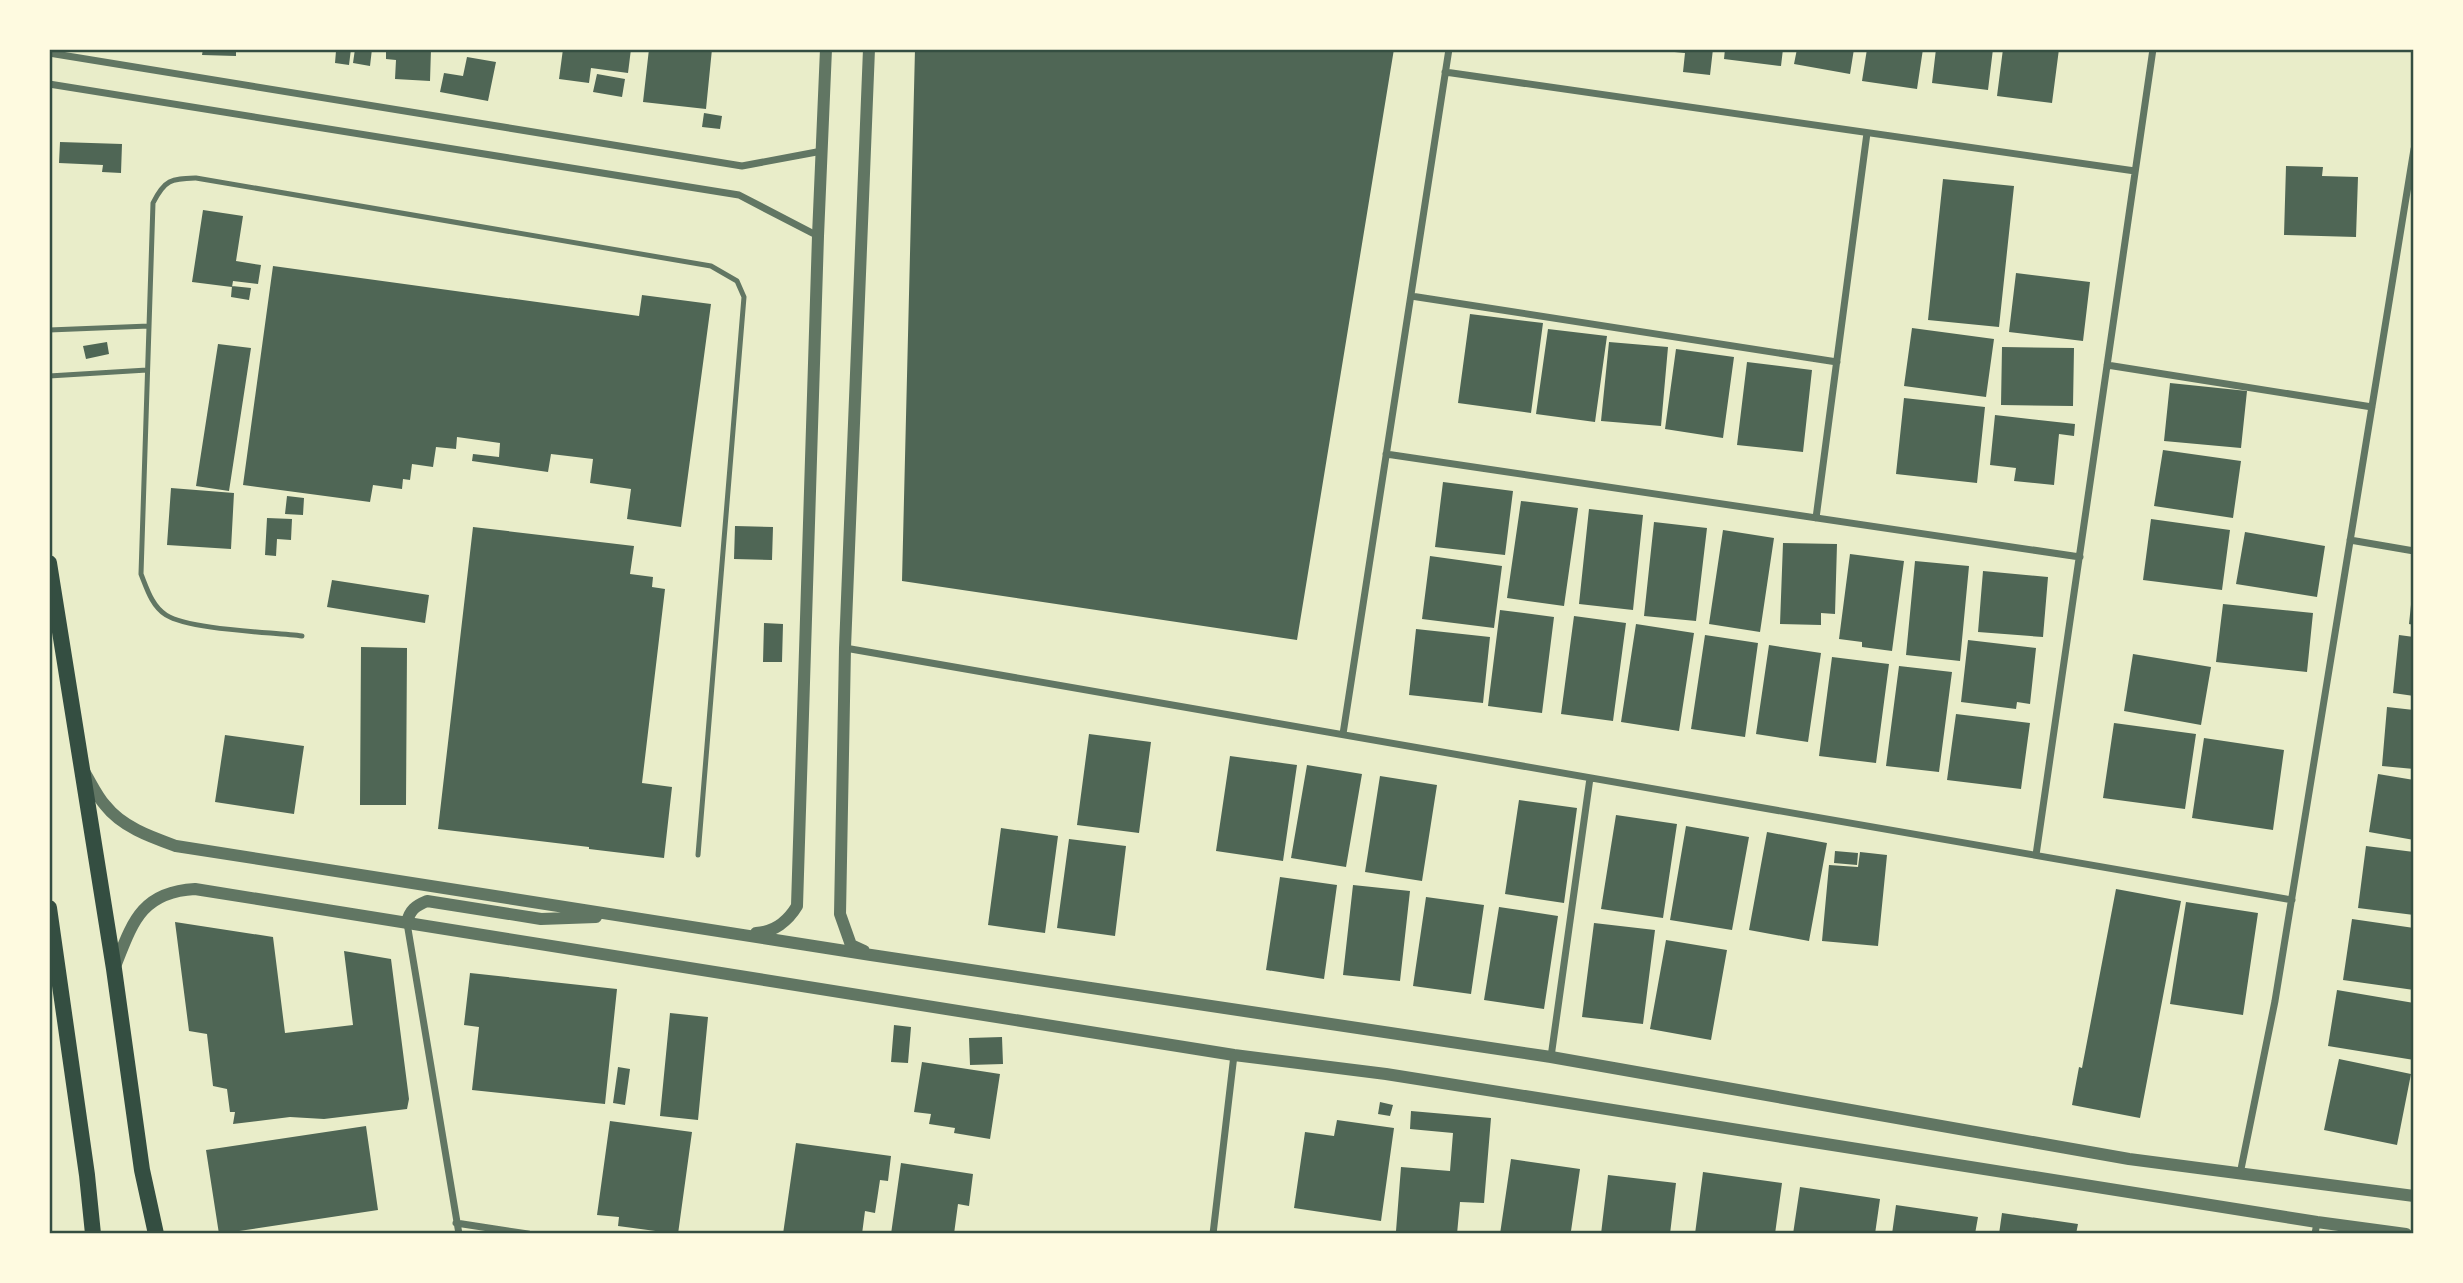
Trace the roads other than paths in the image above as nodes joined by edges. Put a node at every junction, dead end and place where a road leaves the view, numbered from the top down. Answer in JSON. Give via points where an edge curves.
{"nodes":[{"id":1,"x":826,"y":49,"type":"edge"},
{"id":2,"x":869,"y":49,"type":"edge"},
{"id":3,"x":1449,"y":49,"type":"edge"},
{"id":4,"x":2153,"y":49,"type":"edge"},
{"id":5,"x":49,"y":53,"type":"edge"},
{"id":6,"x":1445,"y":72,"type":"junction"},
{"id":7,"x":49,"y":84,"type":"edge"},
{"id":8,"x":1867,"y":133,"type":"junction"},
{"id":9,"x":2414,"y":149,"type":"edge"},
{"id":10,"x":822,"y":150,"type":"junction"},
{"id":11,"x":2135,"y":171,"type":"junction"},
{"id":12,"x":818,"y":236,"type":"junction"},
{"id":13,"x":1411,"y":296,"type":"junction"},
{"id":14,"x":149,"y":326,"type":"junction"},
{"id":15,"x":49,"y":330,"type":"edge"},
{"id":16,"x":1837,"y":362,"type":"junction"},
{"id":17,"x":2107,"y":365,"type":"junction"},
{"id":18,"x":147,"y":370,"type":"junction"},
{"id":19,"x":49,"y":376,"type":"edge"},
{"id":20,"x":2372,"y":407,"type":"junction"},
{"id":21,"x":1386,"y":454,"type":"junction"},
{"id":22,"x":1816,"y":518,"type":"junction"},
{"id":23,"x":2350,"y":540,"type":"junction"},
{"id":24,"x":2414,"y":551,"type":"edge"},
{"id":25,"x":2080,"y":557,"type":"junction"},
{"id":26,"x":49,"y":563,"type":"edge"},
{"id":27,"x":302,"y":636,"type":"dead end"},
{"id":28,"x":845,"y":648,"type":"junction"},
{"id":29,"x":1343,"y":734,"type":"junction"},
{"id":30,"x":81,"y":765,"type":"junction"},
{"id":31,"x":1590,"y":778,"type":"junction"},
{"id":32,"x":698,"y":855,"type":"dead end"},
{"id":33,"x":2036,"y":855,"type":"junction"},
{"id":34,"x":2292,"y":900,"type":"junction"},
{"id":35,"x":49,"y":908,"type":"edge"},
{"id":36,"x":628,"y":916,"type":"junction"},
{"id":37,"x":407,"y":922,"type":"junction"},
{"id":38,"x":746,"y":934,"type":"junction"},
{"id":39,"x":871,"y":955,"type":"junction"},
{"id":40,"x":114,"y":969,"type":"junction"},
{"id":41,"x":1234,"y":1055,"type":"junction"},
{"id":42,"x":1551,"y":1057,"type":"junction"},
{"id":43,"x":142,"y":1170,"type":"junction"},
{"id":44,"x":2240,"y":1174,"type":"junction"},
{"id":45,"x":87,"y":1175,"type":"junction"},
{"id":46,"x":2414,"y":1196,"type":"edge"},
{"id":47,"x":456,"y":1223,"type":"junction"},
{"id":48,"x":2316,"y":1228,"type":"edge"},
{"id":49,"x":93,"y":1234,"type":"edge"},
{"id":50,"x":100,"y":1234,"type":"edge"},
{"id":51,"x":150,"y":1234,"type":"edge"},
{"id":52,"x":156,"y":1234,"type":"edge"},
{"id":53,"x":458,"y":1234,"type":"edge"},
{"id":54,"x":528,"y":1234,"type":"edge"},
{"id":55,"x":1213,"y":1234,"type":"edge"},
{"id":56,"x":2406,"y":1234,"type":"edge"}],
"edges":[{"from":1,"to":10,"type":"street"},
{"from":2,"to":28,"type":"street"},
{"from":3,"to":6,"type":"street"},
{"from":4,"to":11,"type":"street"},
{"from":5,"to":10,"type":"street","via":[[742,166]]},
{"from":6,"to":8,"type":"street"},
{"from":6,"to":13,"type":"street"},
{"from":7,"to":12,"type":"street","via":[[739,195]]},
{"from":8,"to":11,"type":"street"},
{"from":8,"to":16,"type":"street"},
{"from":9,"to":20,"type":"street"},
{"from":10,"to":12,"type":"street"},
{"from":11,"to":17,"type":"street"},
{"from":12,"to":38,"type":"street","via":[[797,906],[780,926]]},
{"from":13,"to":16,"type":"street"},
{"from":13,"to":21,"type":"street"},
{"from":14,"to":15,"type":"lane"},
{"from":14,"to":18,"type":"lane"},
{"from":14,"to":32,"type":"lane","via":[[153,203],[161,187],[173,179],[196,177],[711,266],[737,281],[744,297]]},
{"from":16,"to":22,"type":"street"},
{"from":17,"to":20,"type":"street"},
{"from":17,"to":25,"type":"street"},
{"from":18,"to":19,"type":"lane"},
{"from":18,"to":27,"type":"lane","via":[[140,550],[141,574],[151,599],[166,615],[188,624]]},
{"from":20,"to":23,"type":"street"},
{"from":21,"to":22,"type":"street"},
{"from":21,"to":29,"type":"street"},
{"from":22,"to":25,"type":"street"},
{"from":23,"to":24,"type":"street"},
{"from":23,"to":34,"type":"street"},
{"from":25,"to":33,"type":"street"},
{"from":26,"to":30,"type":"main road"},
{"from":28,"to":29,"type":"street"},
{"from":28,"to":39,"type":"street","via":[[840,914],[851,945]]},
{"from":29,"to":31,"type":"street"},
{"from":30,"to":36,"type":"street","via":[[115,814],[148,836],[176,846]]},
{"from":30,"to":40,"type":"main road"},
{"from":31,"to":33,"type":"street"},
{"from":31,"to":42,"type":"street"},
{"from":33,"to":34,"type":"street"},
{"from":34,"to":44,"type":"street"},
{"from":35,"to":45,"type":"main road"},
{"from":36,"to":37,"type":"street","via":[[541,919],[427,901],[410,912]]},
{"from":36,"to":38,"type":"street"},
{"from":37,"to":40,"type":"street","via":[[178,890],[161,895],[133,922]]},
{"from":37,"to":41,"type":"street"},
{"from":37,"to":47,"type":"street"},
{"from":38,"to":39,"type":"street"},
{"from":39,"to":42,"type":"street"},
{"from":40,"to":43,"type":"main road"},
{"from":41,"to":48,"type":"street","via":[[1386,1074]]},
{"from":41,"to":55,"type":"street"},
{"from":42,"to":44,"type":"street","via":[[2130,1159]]},
{"from":43,"to":51,"type":"main road"},
{"from":43,"to":52,"type":"main road"},
{"from":44,"to":46,"type":"street"},
{"from":45,"to":49,"type":"main road"},
{"from":45,"to":50,"type":"main road"},
{"from":47,"to":53,"type":"street"},
{"from":47,"to":54,"type":"street"},
{"from":48,"to":56,"type":"street"}]}
